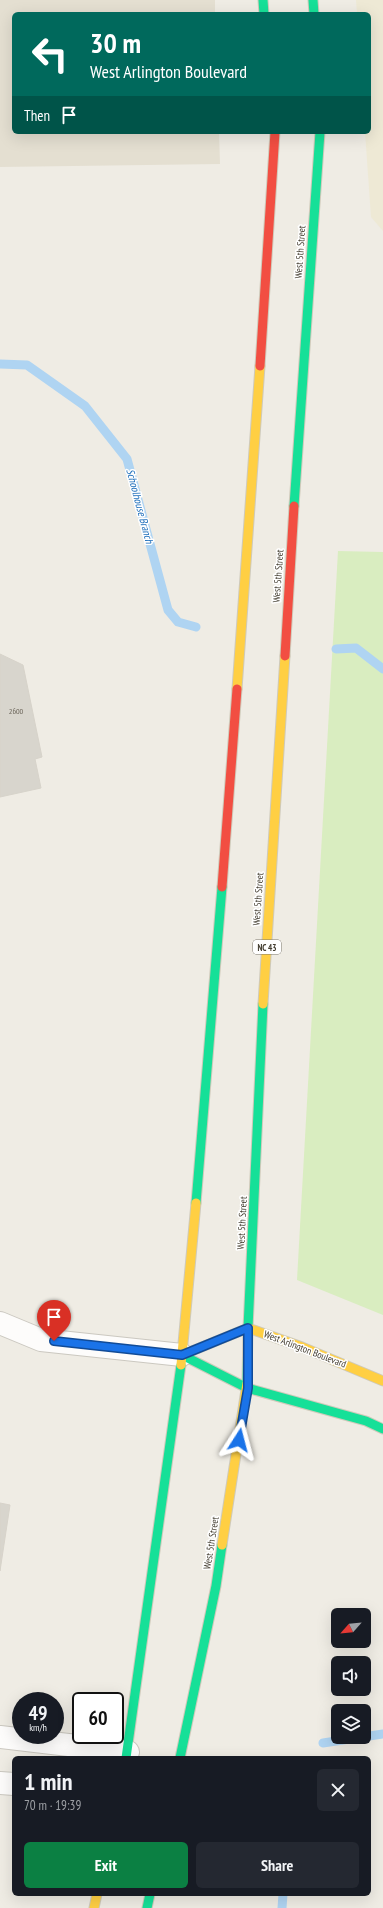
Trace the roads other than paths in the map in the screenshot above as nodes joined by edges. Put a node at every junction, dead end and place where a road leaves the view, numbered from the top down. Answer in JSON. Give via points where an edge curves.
{"nodes":[{"id":1,"x":263,"y":0,"type":"edge"},
{"id":2,"x":313,"y":0,"type":"edge"},
{"id":3,"x":264,"y":12,"type":"edge"},
{"id":4,"x":314,"y":12,"type":"edge"},
{"id":5,"x":274,"y":134,"type":"edge"},
{"id":6,"x":320,"y":134,"type":"edge"},
{"id":7,"x":0,"y":1323,"type":"edge"},
{"id":8,"x":248,"y":1328,"type":"junction"},
{"id":9,"x":182,"y":1355,"type":"junction"},
{"id":10,"x":383,"y":1381,"type":"edge"},
{"id":11,"x":248,"y":1388,"type":"junction"},
{"id":12,"x":383,"y":1429,"type":"edge"},
{"id":13,"x":0,"y":1737,"type":"edge"},
{"id":14,"x":127,"y":1755,"type":"edge"},
{"id":15,"x":180,"y":1756,"type":"edge"},
{"id":16,"x":0,"y":1782,"type":"edge"},
{"id":17,"x":12,"y":1784,"type":"edge"},
{"id":18,"x":97,"y":1896,"type":"edge"},
{"id":19,"x":150,"y":1896,"type":"edge"},
{"id":20,"x":94,"y":1908,"type":"edge"},
{"id":21,"x":147,"y":1908,"type":"edge"}],
"edges":[{"from":1,"to":3,"type":"main road"},
{"from":2,"to":4,"type":"main road"},
{"from":5,"to":9,"type":"main road","via":[[246,585],[204,1118]]},
{"from":6,"to":8,"type":"main road","name":"West 5th Street","number":"NC 43","via":[[263,1011]]},
{"from":7,"to":9,"type":"street","via":[[41,1340]]},
{"from":8,"to":9,"type":"main road"},
{"from":8,"to":10,"type":"main road","name":"West Arlington Boulevard","via":[[302,1347]]},
{"from":8,"to":11,"type":"main road","name":"West 5th Street","number":"NC 43"},
{"from":9,"to":11,"type":"main road"},
{"from":9,"to":14,"type":"main road"},
{"from":11,"to":12,"type":"main road","via":[[366,1421]]},
{"from":11,"to":15,"type":"main road","name":"West 5th Street","number":"NC 43","via":[[216,1586]]},
{"from":13,"to":14,"type":"street"},
{"from":16,"to":17,"type":"street"},
{"from":18,"to":20,"type":"main road"},
{"from":19,"to":21,"type":"main road"}]}
